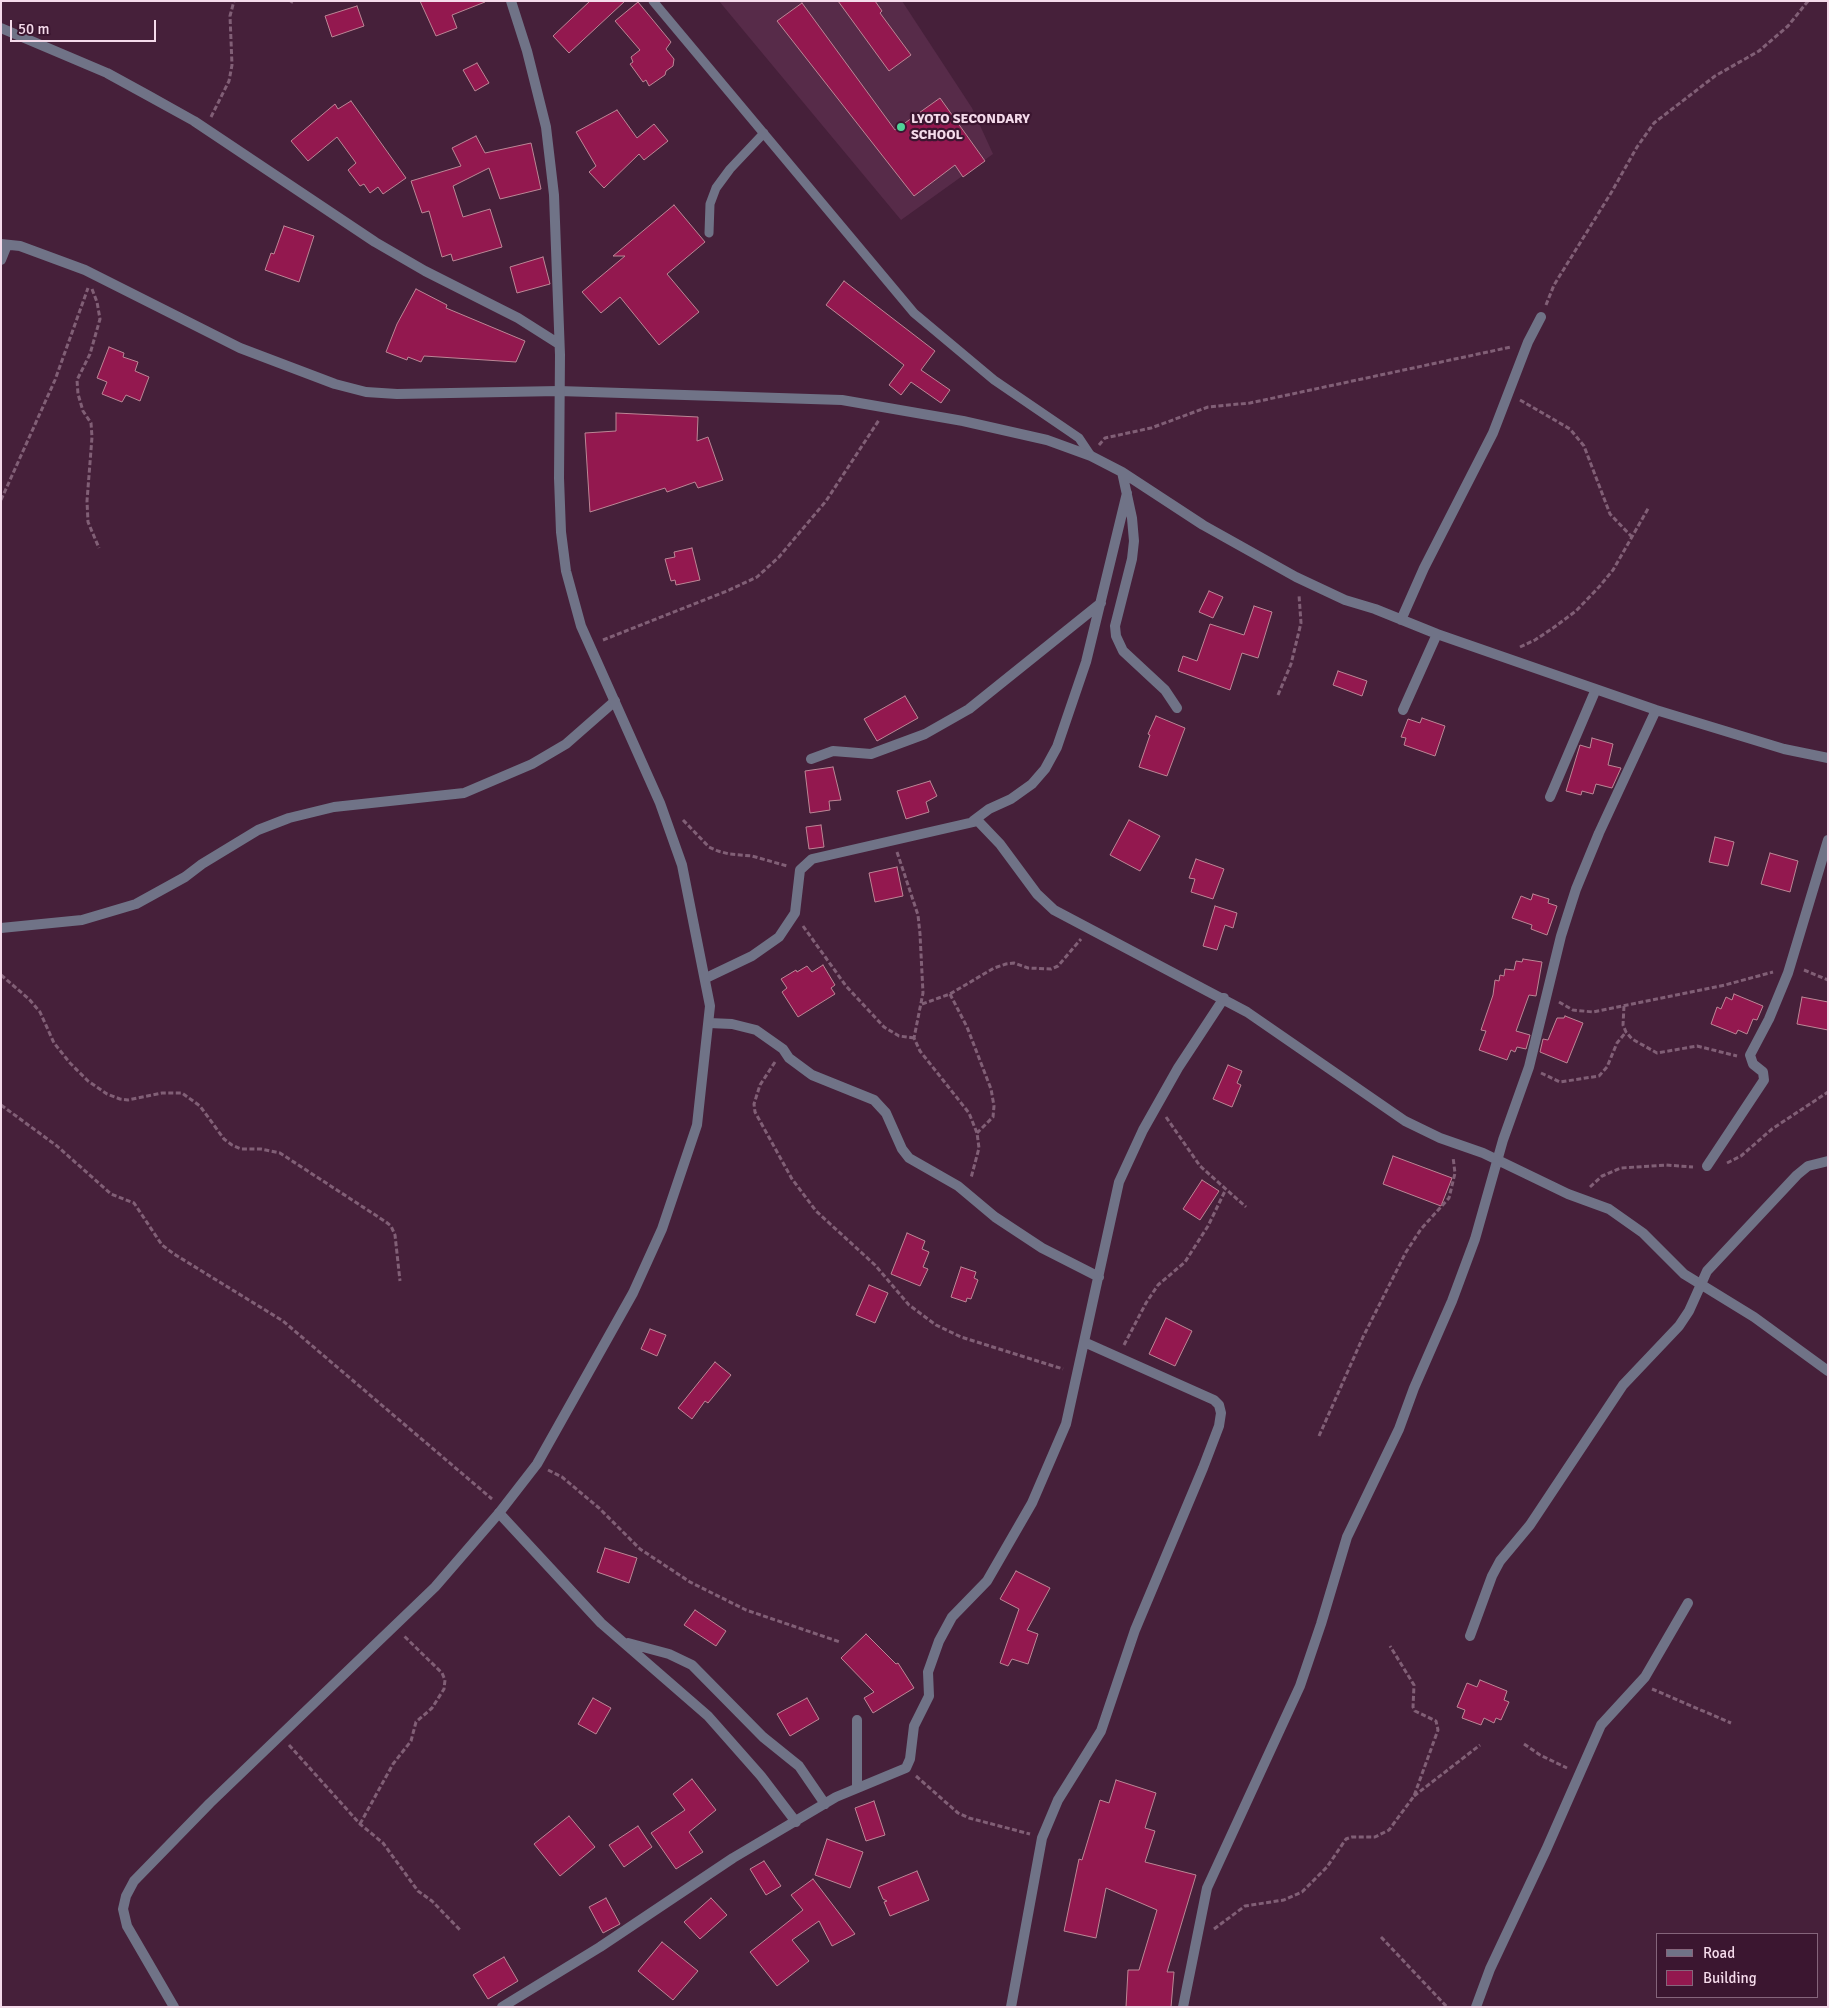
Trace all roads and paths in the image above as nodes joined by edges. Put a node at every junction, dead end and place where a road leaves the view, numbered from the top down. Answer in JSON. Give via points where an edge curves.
{"nodes":[{"id":1,"x":234,"y":1,"type":"edge"},
{"id":2,"x":511,"y":1,"type":"edge"},
{"id":3,"x":653,"y":1,"type":"edge"},
{"id":4,"x":1808,"y":1,"type":"edge"},
{"id":5,"x":1,"y":28,"type":"edge"},
{"id":6,"x":205,"y":128,"type":"junction"},
{"id":7,"x":764,"y":134,"type":"junction"},
{"id":8,"x":709,"y":233,"type":"dead end"},
{"id":9,"x":4,"y":245,"type":"edge"},
{"id":10,"x":1,"y":260,"type":"edge"},
{"id":11,"x":1540,"y":317,"type":"joint"},
{"id":12,"x":1528,"y":342,"type":"junction"},
{"id":13,"x":560,"y":344,"type":"junction"},
{"id":14,"x":558,"y":391,"type":"junction"},
{"id":15,"x":1508,"y":394,"type":"junction"},
{"id":16,"x":887,"y":407,"type":"junction"},
{"id":17,"x":1091,"y":456,"type":"junction"},
{"id":18,"x":1122,"y":472,"type":"junction"},
{"id":19,"x":1127,"y":493,"type":"junction"},
{"id":20,"x":1,"y":500,"type":"edge"},
{"id":21,"x":1649,"y":507,"type":"dead end"},
{"id":22,"x":1632,"y":537,"type":"junction"},
{"id":23,"x":99,"y":548,"type":"dead end"},
{"id":24,"x":1296,"y":577,"type":"junction"},
{"id":25,"x":1101,"y":603,"type":"junction"},
{"id":26,"x":1401,"y":620,"type":"junction"},
{"id":27,"x":1437,"y":634,"type":"junction"},
{"id":28,"x":589,"y":647,"type":"junction"},
{"id":29,"x":1495,"y":654,"type":"junction"},
{"id":30,"x":1596,"y":689,"type":"junction"},
{"id":31,"x":1278,"y":695,"type":"dead end"},
{"id":32,"x":615,"y":701,"type":"junction"},
{"id":33,"x":1177,"y":708,"type":"dead end"},
{"id":34,"x":1403,"y":710,"type":"dead end"},
{"id":35,"x":1656,"y":710,"type":"junction"},
{"id":36,"x":1828,"y":758,"type":"edge"},
{"id":37,"x":811,"y":759,"type":"dead end"},
{"id":38,"x":1550,"y":797,"type":"dead end"},
{"id":39,"x":660,"y":803,"type":"junction"},
{"id":40,"x":972,"y":821,"type":"junction"},
{"id":41,"x":893,"y":840,"type":"junction"},
{"id":42,"x":1828,"y":840,"type":"edge"},
{"id":43,"x":800,"y":870,"type":"junction"},
{"id":44,"x":795,"y":912,"type":"junction"},
{"id":45,"x":1,"y":928,"type":"edge"},
{"id":46,"x":1091,"y":928,"type":"junction"},
{"id":47,"x":1795,"y":949,"type":"junction"},
{"id":48,"x":1790,"y":966,"type":"junction"},
{"id":49,"x":1,"y":976,"type":"edge"},
{"id":50,"x":706,"y":978,"type":"junction"},
{"id":51,"x":1828,"y":980,"type":"edge"},
{"id":52,"x":950,"y":994,"type":"junction"},
{"id":53,"x":1548,"y":994,"type":"junction"},
{"id":54,"x":1224,"y":998,"type":"junction"},
{"id":55,"x":922,"y":1004,"type":"junction"},
{"id":56,"x":1624,"y":1006,"type":"junction"},
{"id":57,"x":709,"y":1023,"type":"junction"},
{"id":58,"x":1626,"y":1032,"type":"junction"},
{"id":59,"x":914,"y":1038,"type":"junction"},
{"id":60,"x":783,"y":1049,"type":"junction"},
{"id":61,"x":1752,"y":1060,"type":"junction"},
{"id":62,"x":1529,"y":1066,"type":"junction"},
{"id":63,"x":1158,"y":1104,"type":"junction"},
{"id":64,"x":1,"y":1105,"type":"edge"},
{"id":65,"x":977,"y":1133,"type":"junction"},
{"id":66,"x":1450,"y":1142,"type":"junction"},
{"id":67,"x":1498,"y":1160,"type":"junction"},
{"id":68,"x":1828,"y":1161,"type":"edge"},
{"id":69,"x":1707,"y":1166,"type":"dead end"},
{"id":70,"x":1225,"y":1191,"type":"junction"},
{"id":71,"x":966,"y":1193,"type":"junction"},
{"id":72,"x":1246,"y":1207,"type":"dead end"},
{"id":73,"x":1099,"y":1277,"type":"junction"},
{"id":74,"x":400,"y":1281,"type":"dead end"},
{"id":75,"x":1700,"y":1286,"type":"junction"},
{"id":76,"x":1084,"y":1342,"type":"junction"},
{"id":77,"x":1119,"y":1356,"type":"junction"},
{"id":78,"x":1828,"y":1371,"type":"edge"},
{"id":79,"x":1078,"y":1374,"type":"junction"},
{"id":80,"x":1319,"y":1436,"type":"dead end"},
{"id":81,"x":537,"y":1464,"type":"junction"},
{"id":82,"x":501,"y":1511,"type":"junction"},
{"id":83,"x":1688,"y":1602,"type":"dead end"},
{"id":84,"x":394,"y":1626,"type":"junction"},
{"id":85,"x":1470,"y":1636,"type":"dead end"},
{"id":86,"x":624,"y":1642,"type":"junction"},
{"id":87,"x":840,"y":1642,"type":"dead end"},
{"id":88,"x":1390,"y":1646,"type":"dead end"},
{"id":89,"x":1641,"y":1681,"type":"junction"},
{"id":90,"x":857,"y":1720,"type":"dead end"},
{"id":91,"x":1731,"y":1723,"type":"dead end"},
{"id":92,"x":280,"y":1735,"type":"junction"},
{"id":93,"x":1524,"y":1744,"type":"dead end"},
{"id":94,"x":1480,"y":1745,"type":"dead end"},
{"id":95,"x":906,"y":1768,"type":"junction"},
{"id":96,"x":1578,"y":1774,"type":"junction"},
{"id":97,"x":857,"y":1788,"type":"junction"},
{"id":98,"x":1414,"y":1796,"type":"junction"},
{"id":99,"x":825,"y":1804,"type":"junction"},
{"id":100,"x":796,"y":1822,"type":"junction"},
{"id":101,"x":360,"y":1824,"type":"junction"},
{"id":102,"x":1042,"y":1838,"type":"junction"},
{"id":103,"x":461,"y":1931,"type":"dead end"},
{"id":104,"x":1381,"y":1937,"type":"dead end"},
{"id":105,"x":1196,"y":1942,"type":"junction"},
{"id":106,"x":174,"y":2007,"type":"edge"},
{"id":107,"x":502,"y":2007,"type":"edge"},
{"id":108,"x":1010,"y":2007,"type":"edge"},
{"id":109,"x":1183,"y":2007,"type":"edge"},
{"id":110,"x":1447,"y":2007,"type":"edge"},
{"id":111,"x":1476,"y":2007,"type":"edge"}],
"edges":[{"from":1,"to":6,"type":"path","via":[[230,16],[232,65],[229,81]]},
{"from":2,"to":13,"type":"street","via":[[528,51],[546,127],[554,195]]},
{"from":3,"to":7,"type":"lane"},
{"from":4,"to":11,"type":"path","via":[[1788,26],[1759,51],[1715,76],[1654,124],[1554,285]]},
{"from":5,"to":6,"type":"street","via":[[107,74]]},
{"from":6,"to":13,"type":"street","via":[[375,242]]},
{"from":7,"to":8,"type":"lane","via":[[716,188],[710,204]]},
{"from":7,"to":17,"type":"lane","via":[[914,313],[994,380],[1079,438]]},
{"from":9,"to":10,"type":"street"},
{"from":9,"to":14,"type":"street","via":[[20,246],[85,270],[240,348],[335,384],[366,392],[397,394]]},
{"from":11,"to":12,"type":"street"},
{"from":12,"to":15,"type":"street"},
{"from":12,"to":17,"type":"path","via":[[1250,403],[1208,407],[1150,428],[1105,438]]},
{"from":13,"to":14,"type":"street"},
{"from":14,"to":16,"type":"street","via":[[842,400]]},
{"from":14,"to":28,"type":"street","via":[[561,532],[570,594]]},
{"from":15,"to":22,"type":"path","via":[[1570,429],[1584,446],[1610,514]]},
{"from":15,"to":26,"type":"street","via":[[1493,433]]},
{"from":16,"to":17,"type":"street","via":[[1004,429]]},
{"from":16,"to":28,"type":"path","via":[[826,501],[779,557],[757,577]]},
{"from":17,"to":18,"type":"street"},
{"from":18,"to":19,"type":"street"},
{"from":18,"to":24,"type":"street","via":[[1203,525]]},
{"from":19,"to":25,"type":"street"},
{"from":19,"to":33,"type":"street","via":[[1134,528],[1132,559],[1115,626],[1116,636],[1124,651],[1165,690]]},
{"from":20,"to":23,"type":"path","via":[[55,380],[89,284],[100,319],[90,354],[77,380],[83,411],[91,424],[88,522]]},
{"from":21,"to":22,"type":"path"},
{"from":22,"to":29,"type":"path","via":[[1613,570],[1576,611],[1535,640]]},
{"from":24,"to":26,"type":"street","via":[[1345,600]]},
{"from":24,"to":31,"type":"path","via":[[1301,623],[1291,664]]},
{"from":25,"to":37,"type":"street","via":[[976,703],[925,734],[871,754],[833,751]]},
{"from":25,"to":40,"type":"street","via":[[1068,719],[1045,769],[1032,784],[1011,799]]},
{"from":26,"to":27,"type":"street"},
{"from":27,"to":29,"type":"street"},
{"from":27,"to":34,"type":"street"},
{"from":28,"to":32,"type":"street"},
{"from":29,"to":30,"type":"street"},
{"from":30,"to":35,"type":"street"},
{"from":30,"to":38,"type":"street"},
{"from":32,"to":39,"type":"street"},
{"from":32,"to":45,"type":"street","via":[[566,744],[532,764],[464,792],[334,808],[289,818],[258,830],[136,904],[82,920]]},
{"from":35,"to":36,"type":"street","via":[[1784,749]]},
{"from":35,"to":53,"type":"street","via":[[1576,889]]},
{"from":39,"to":43,"type":"path","via":[[680,817],[709,847]]},
{"from":39,"to":50,"type":"street","via":[[682,865]]},
{"from":40,"to":41,"type":"street"},
{"from":40,"to":46,"type":"street","via":[[982,824],[1045,903]]},
{"from":41,"to":43,"type":"street","via":[[812,859]]},
{"from":41,"to":55,"type":"path","via":[[918,915],[923,969]]},
{"from":42,"to":47,"type":"street"},
{"from":43,"to":44,"type":"street"},
{"from":44,"to":50,"type":"street","via":[[779,936],[765,947]]},
{"from":44,"to":59,"type":"path","via":[[831,966],[884,1027],[899,1036]]},
{"from":46,"to":52,"type":"path","via":[[1064,960],[1051,970],[1006,964]]},
{"from":46,"to":54,"type":"street"},
{"from":47,"to":48,"type":"street"},
{"from":47,"to":51,"type":"path","via":[[1803,970]]},
{"from":48,"to":56,"type":"path","via":[[1725,985]]},
{"from":48,"to":61,"type":"street","via":[[1769,1019],[1750,1055]]},
{"from":49,"to":74,"type":"path","via":[[40,1012],[54,1043],[65,1057],[88,1081],[107,1094],[128,1100],[182,1093],[200,1106],[232,1145],[280,1153],[386,1222],[395,1235]]},
{"from":50,"to":57,"type":"street"},
{"from":52,"to":55,"type":"path"},
{"from":52,"to":65,"type":"path","via":[[967,1027],[991,1089],[992,1117]]},
{"from":53,"to":56,"type":"path","via":[[1573,1010],[1593,1012]]},
{"from":53,"to":62,"type":"street"},
{"from":54,"to":63,"type":"street"},
{"from":54,"to":66,"type":"street","via":[[1321,1061],[1397,1117]]},
{"from":55,"to":59,"type":"path"},
{"from":56,"to":58,"type":"path"},
{"from":57,"to":60,"type":"street","via":[[756,1030]]},
{"from":57,"to":81,"type":"street","via":[[697,1125],[662,1229],[633,1293]]},
{"from":58,"to":61,"type":"path","via":[[1657,1053],[1697,1046]]},
{"from":58,"to":62,"type":"path","via":[[1599,1076],[1560,1082]]},
{"from":59,"to":65,"type":"path","via":[[920,1051],[969,1113]]},
{"from":60,"to":71,"type":"street","via":[[812,1075],[874,1100],[886,1113],[902,1150],[909,1158]]},
{"from":60,"to":79,"type":"path","via":[[760,1085],[755,1112],[792,1179],[816,1212],[876,1265],[909,1305],[936,1325],[961,1337]]},
{"from":61,"to":69,"type":"street","via":[[1763,1072],[1764,1080]]},
{"from":62,"to":67,"type":"street"},
{"from":63,"to":70,"type":"path","via":[[1196,1160]]},
{"from":63,"to":73,"type":"street","via":[[1133,1148],[1119,1182]]},
{"from":64,"to":82,"type":"path","via":[[57,1146],[111,1194],[134,1203],[162,1244],[174,1254],[283,1321],[444,1456]]},
{"from":65,"to":71,"type":"path","via":[[979,1148]]},
{"from":66,"to":67,"type":"street"},
{"from":66,"to":80,"type":"path","via":[[1455,1174],[1449,1198],[1421,1229],[1406,1252],[1363,1337]]},
{"from":67,"to":75,"type":"street","via":[[1550,1186],[1609,1209],[1643,1233],[1674,1266]]},
{"from":67,"to":105,"type":"street","via":[[1475,1239],[1452,1301],[1399,1430],[1347,1536],[1300,1686],[1207,1888]]},
{"from":68,"to":75,"type":"street","via":[[1808,1166],[1797,1175],[1707,1271]]},
{"from":70,"to":72,"type":"path"},
{"from":70,"to":77,"type":"path","via":[[1185,1262],[1158,1285],[1146,1303]]},
{"from":71,"to":73,"type":"street","via":[[1042,1248]]},
{"from":73,"to":76,"type":"street"},
{"from":75,"to":78,"type":"street","via":[[1754,1318]]},
{"from":75,"to":85,"type":"street","via":[[1679,1326],[1623,1385],[1530,1526],[1500,1561]]},
{"from":76,"to":77,"type":"street"},
{"from":76,"to":79,"type":"street"},
{"from":77,"to":102,"type":"street","via":[[1214,1400],[1221,1413],[1203,1468],[1135,1630],[1101,1731],[1058,1800]]},
{"from":79,"to":95,"type":"street","via":[[1066,1424],[1032,1503],[987,1581],[952,1617],[930,1661],[929,1696],[917,1717]]},
{"from":81,"to":82,"type":"street"},
{"from":81,"to":87,"type":"path","via":[[562,1478],[599,1508],[640,1549],[690,1582],[746,1610]]},
{"from":82,"to":84,"type":"street","via":[[435,1587]]},
{"from":82,"to":86,"type":"street","via":[[601,1623]]},
{"from":83,"to":89,"type":"street"},
{"from":84,"to":92,"type":"street"},
{"from":84,"to":101,"type":"path","via":[[442,1673],[444,1689],[432,1708],[416,1722],[411,1741],[392,1764]]},
{"from":86,"to":99,"type":"street","via":[[669,1654],[692,1665],[763,1737],[799,1766]]},
{"from":86,"to":100,"type":"street","via":[[719,1728]]},
{"from":88,"to":98,"type":"path","via":[[1413,1680],[1413,1708],[1436,1721],[1438,1730]]},
{"from":89,"to":91,"type":"path"},
{"from":89,"to":96,"type":"street","via":[[1601,1725]]},
{"from":90,"to":97,"type":"street"},
{"from":92,"to":101,"type":"path"},
{"from":92,"to":106,"type":"street","via":[[155,1859],[134,1881],[126,1896],[123,1909],[127,1926]]},
{"from":93,"to":96,"type":"path"},
{"from":94,"to":98,"type":"path"},
{"from":95,"to":97,"type":"street"},
{"from":95,"to":102,"type":"path","via":[[939,1793],[958,1813]]},
{"from":96,"to":111,"type":"street"},
{"from":97,"to":99,"type":"street"},
{"from":98,"to":105,"type":"path","via":[[1389,1830],[1375,1837],[1346,1840],[1327,1867],[1302,1892],[1284,1900],[1245,1906]]},
{"from":99,"to":100,"type":"street"},
{"from":100,"to":107,"type":"street","via":[[733,1858],[600,1947]]},
{"from":101,"to":103,"type":"path","via":[[384,1844],[411,1883]]},
{"from":102,"to":108,"type":"street"},
{"from":104,"to":110,"type":"path"},
{"from":105,"to":109,"type":"street"}]}
